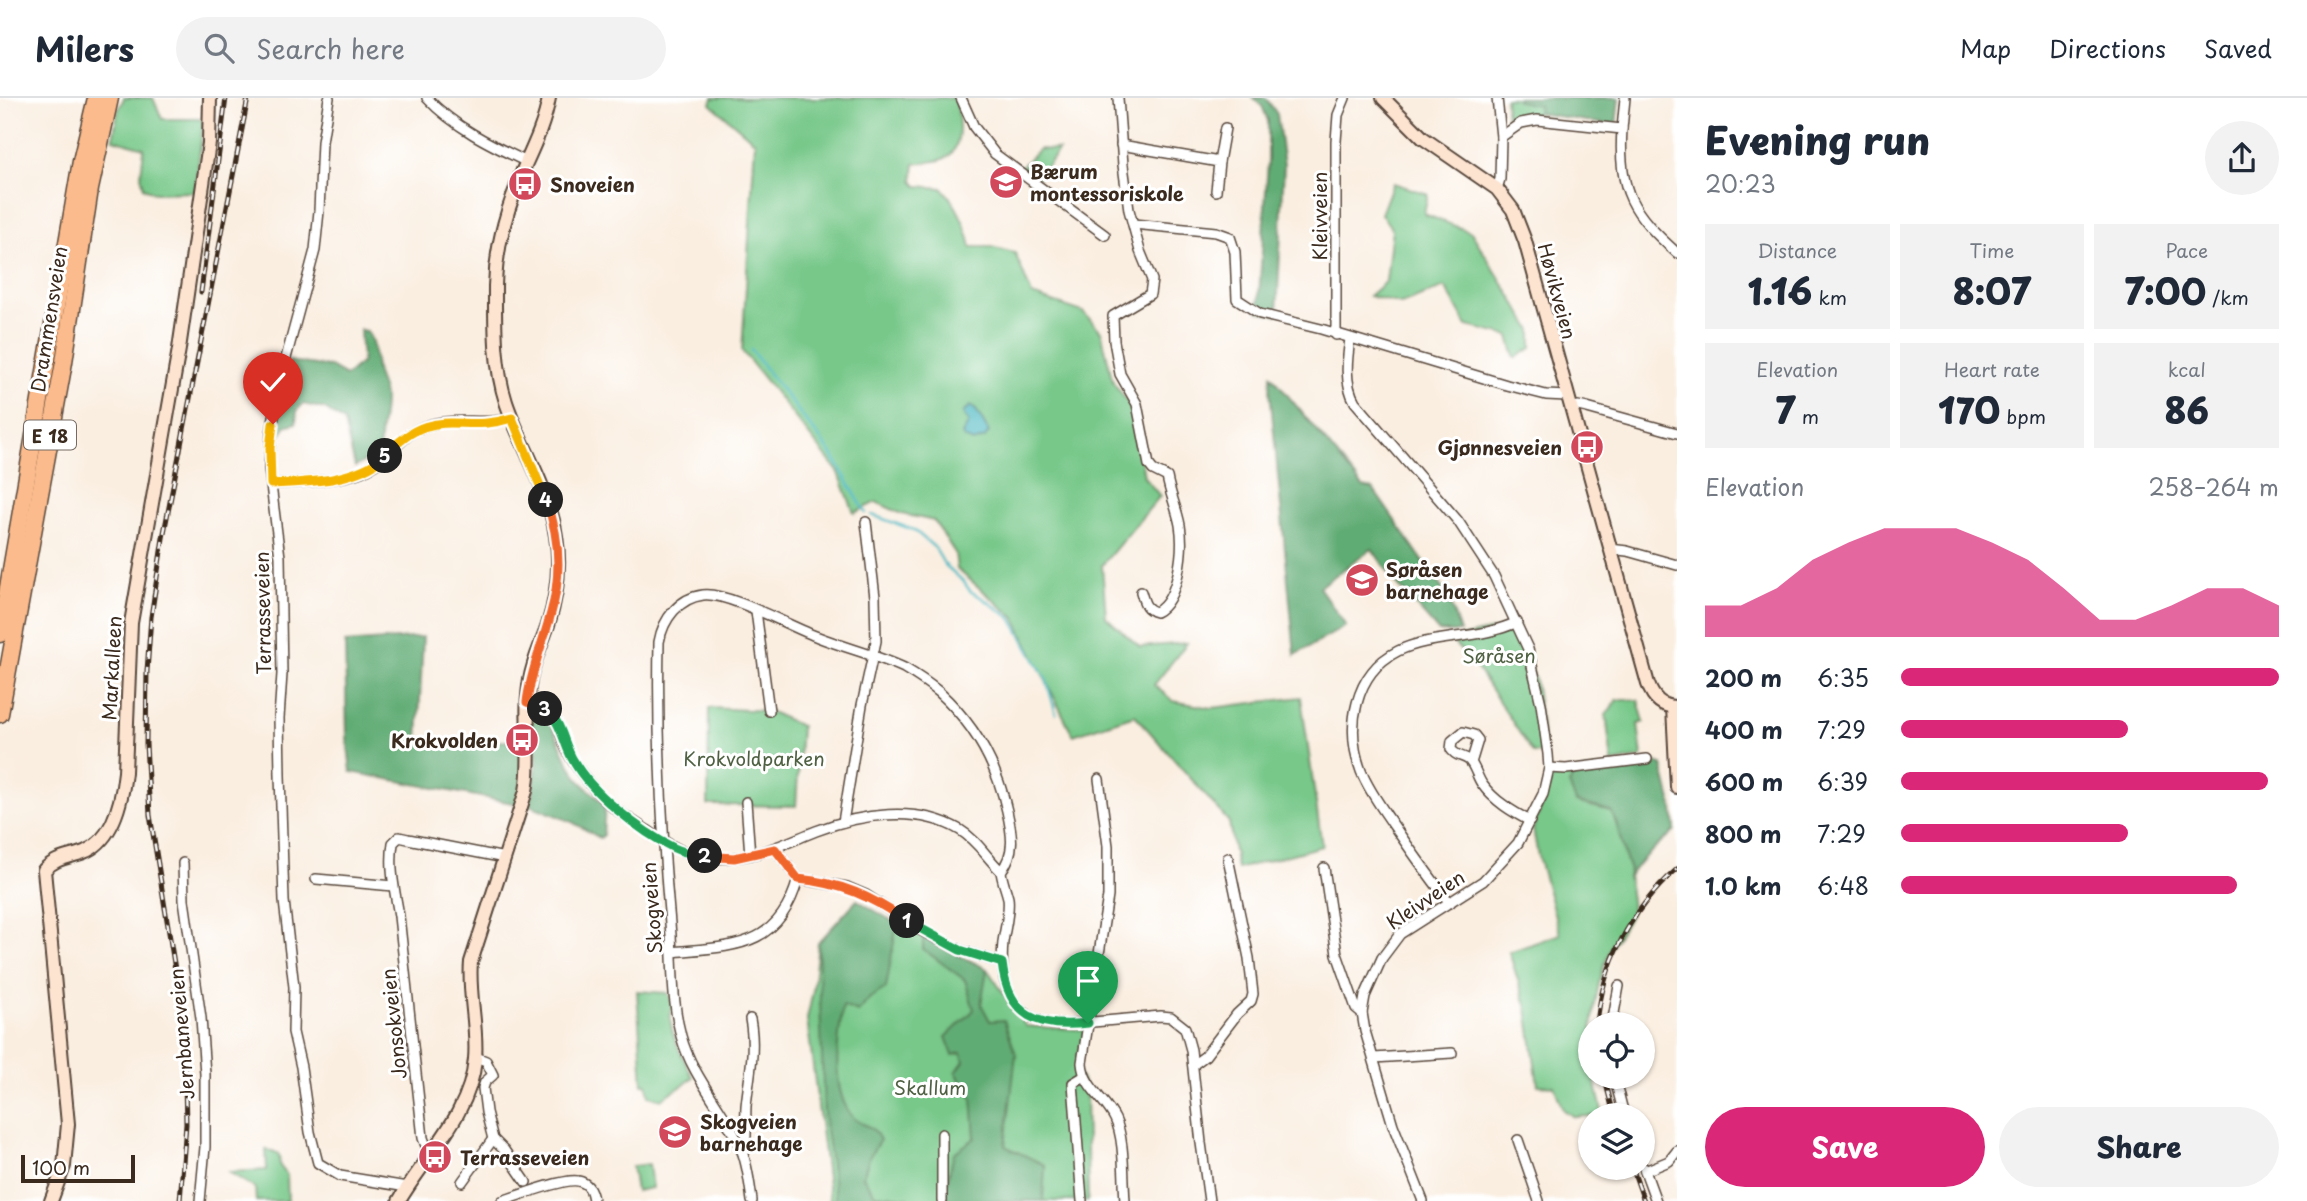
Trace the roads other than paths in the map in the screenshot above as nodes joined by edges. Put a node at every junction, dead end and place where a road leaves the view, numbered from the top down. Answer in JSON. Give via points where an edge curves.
{"nodes":[{"id":1,"x":96,"y":98,"type":"edge"},
{"id":2,"x":110,"y":98,"type":"edge"},
{"id":3,"x":210,"y":98,"type":"edge"},
{"id":4,"x":329,"y":98,"type":"edge"},
{"id":5,"x":427,"y":98,"type":"edge"},
{"id":6,"x":549,"y":98,"type":"edge"},
{"id":7,"x":961,"y":98,"type":"edge"},
{"id":8,"x":1118,"y":98,"type":"edge"},
{"id":9,"x":1345,"y":98,"type":"edge"},
{"id":10,"x":1383,"y":98,"type":"edge"},
{"id":11,"x":1497,"y":98,"type":"edge"},
{"id":12,"x":1625,"y":98,"type":"edge"},
{"id":13,"x":1225,"y":128,"type":"dead end"},
{"id":14,"x":1622,"y":129,"type":"junction"},
{"id":15,"x":1501,"y":136,"type":"junction"},
{"id":16,"x":1121,"y":145,"type":"junction"},
{"id":17,"x":527,"y":162,"type":"junction"},
{"id":18,"x":1219,"y":162,"type":"junction"},
{"id":19,"x":1497,"y":189,"type":"junction"},
{"id":20,"x":1216,"y":191,"type":"dead end"},
{"id":21,"x":1133,"y":224,"type":"junction"},
{"id":22,"x":1105,"y":236,"type":"dead end"},
{"id":23,"x":1677,"y":253,"type":"edge"},
{"id":24,"x":1336,"y":335,"type":"junction"},
{"id":25,"x":1350,"y":340,"type":"junction"},
{"id":26,"x":1571,"y":407,"type":"junction"},
{"id":27,"x":512,"y":418,"type":"junction"},
{"id":28,"x":1677,"y":433,"type":"edge"},
{"id":29,"x":271,"y":484,"type":"junction"},
{"id":30,"x":866,"y":522,"type":"dead end"},
{"id":31,"x":1610,"y":550,"type":"junction"},
{"id":32,"x":1677,"y":565,"type":"edge"},
{"id":33,"x":1141,"y":592,"type":"dead end"},
{"id":34,"x":756,"y":611,"type":"junction"},
{"id":35,"x":1517,"y":622,"type":"junction"},
{"id":36,"x":0,"y":634,"type":"edge"},
{"id":37,"x":872,"y":656,"type":"junction"},
{"id":38,"x":527,"y":702,"type":"junction"},
{"id":39,"x":1675,"y":707,"type":"edge"},
{"id":40,"x":769,"y":711,"type":"dead end"},
{"id":41,"x":0,"y":714,"type":"edge"},
{"id":42,"x":1676,"y":739,"type":"edge"},
{"id":43,"x":1647,"y":759,"type":"dead end"},
{"id":44,"x":1471,"y":762,"type":"dead end"},
{"id":45,"x":1549,"y":768,"type":"junction"},
{"id":46,"x":1099,"y":779,"type":"dead end"},
{"id":47,"x":1677,"y":787,"type":"edge"},
{"id":48,"x":747,"y":802,"type":"dead end"},
{"id":49,"x":1530,"y":821,"type":"junction"},
{"id":50,"x":842,"y":822,"type":"junction"},
{"id":51,"x":664,"y":842,"type":"junction"},
{"id":52,"x":775,"y":849,"type":"junction"},
{"id":53,"x":750,"y":855,"type":"junction"},
{"id":54,"x":505,"y":858,"type":"junction"},
{"id":55,"x":1228,"y":858,"type":"dead end"},
{"id":56,"x":183,"y":863,"type":"dead end"},
{"id":57,"x":1324,"y":868,"type":"dead end"},
{"id":58,"x":1001,"y":871,"type":"junction"},
{"id":59,"x":316,"y":879,"type":"dead end"},
{"id":60,"x":798,"y":879,"type":"junction"},
{"id":61,"x":393,"y":887,"type":"junction"},
{"id":62,"x":1450,"y":903,"type":"junction"},
{"id":63,"x":672,"y":952,"type":"junction"},
{"id":64,"x":1002,"y":963,"type":"junction"},
{"id":65,"x":1619,"y":986,"type":"dead end"},
{"id":66,"x":1614,"y":1012,"type":"edge"},
{"id":67,"x":1362,"y":1013,"type":"junction"},
{"id":68,"x":750,"y":1019,"type":"dead end"},
{"id":69,"x":1088,"y":1023,"type":"junction"},
{"id":70,"x":1452,"y":1053,"type":"dead end"},
{"id":71,"x":476,"y":1057,"type":"junction"},
{"id":72,"x":1374,"y":1058,"type":"junction"},
{"id":73,"x":1193,"y":1065,"type":"junction"},
{"id":74,"x":1083,"y":1077,"type":"junction"},
{"id":75,"x":942,"y":1134,"type":"dead end"},
{"id":76,"x":492,"y":1139,"type":"junction"},
{"id":77,"x":1518,"y":1140,"type":"dead end"},
{"id":78,"x":1677,"y":1151,"type":"edge"},
{"id":79,"x":744,"y":1155,"type":"junction"},
{"id":80,"x":430,"y":1156,"type":"junction"},
{"id":81,"x":1655,"y":1165,"type":"edge"},
{"id":82,"x":1648,"y":1180,"type":"edge"},
{"id":83,"x":462,"y":1182,"type":"dead end"},
{"id":84,"x":526,"y":1182,"type":"dead end"},
{"id":85,"x":407,"y":1188,"type":"junction"},
{"id":86,"x":51,"y":1201,"type":"edge"},
{"id":87,"x":200,"y":1201,"type":"edge"},
{"id":88,"x":399,"y":1201,"type":"edge"},
{"id":89,"x":502,"y":1201,"type":"edge"},
{"id":90,"x":593,"y":1201,"type":"edge"},
{"id":91,"x":751,"y":1201,"type":"edge"},
{"id":92,"x":942,"y":1201,"type":"edge"},
{"id":93,"x":1082,"y":1201,"type":"edge"},
{"id":94,"x":1125,"y":1201,"type":"edge"},
{"id":95,"x":1209,"y":1201,"type":"edge"},
{"id":96,"x":1423,"y":1201,"type":"edge"},
{"id":97,"x":1539,"y":1201,"type":"edge"},
{"id":98,"x":1656,"y":1201,"type":"edge"}],
"edges":[{"from":1,"to":36,"type":"highway","name":"Drammensveien","number":"E 18","via":[[81,161]]},
{"from":2,"to":41,"type":"highway","name":"Drammensveien","number":"E 18","via":[[90,189],[64,362]]},
{"from":3,"to":86,"type":"main road","name":"Markalleen","via":[[209,143],[181,337],[131,623],[122,792],[101,841],[53,860],[44,870],[68,1124],[64,1166]]},
{"from":4,"to":29,"type":"street","name":"Terrasseveien","via":[[315,250],[275,411]]},
{"from":5,"to":17,"type":"street","via":[[462,127]]},
{"from":6,"to":17,"type":"main road"},
{"from":7,"to":22,"type":"street","via":[[974,127],[995,154]]},
{"from":8,"to":16,"type":"street"},
{"from":9,"to":24,"type":"street","name":"Kleivveien","via":[[1336,141]]},
{"from":10,"to":19,"type":"main road","name":"Høvikveien","via":[[1423,138]]},
{"from":11,"to":15,"type":"street"},
{"from":12,"to":14,"type":"street"},
{"from":13,"to":18,"type":"street"},
{"from":14,"to":15,"type":"street","via":[[1537,120],[1521,123]]},
{"from":14,"to":23,"type":"street","via":[[1622,174],[1631,202]]},
{"from":15,"to":19,"type":"street"},
{"from":16,"to":18,"type":"street"},
{"from":16,"to":21,"type":"street"},
{"from":17,"to":27,"type":"main road","via":[[503,226],[496,265],[499,366]]},
{"from":18,"to":20,"type":"street"},
{"from":19,"to":26,"type":"main road","name":"Høvikveien","via":[[1523,234]]},
{"from":21,"to":24,"type":"street","via":[[1230,237],[1237,299],[1260,314]]},
{"from":21,"to":33,"type":"street","via":[[1152,280],[1150,294],[1113,316],[1114,341],[1120,374],[1137,404],[1149,465],[1167,477],[1181,538],[1179,570],[1166,606],[1151,611]]},
{"from":24,"to":25,"type":"street"},
{"from":25,"to":26,"type":"street","via":[[1533,391]]},
{"from":25,"to":35,"type":"street","name":"Kleivveien","via":[[1348,384],[1355,402],[1458,521]]},
{"from":26,"to":28,"type":"street"},
{"from":26,"to":31,"type":"main road","name":"Høvikveien"},
{"from":27,"to":29,"type":"street","via":[[432,424],[357,473]]},
{"from":27,"to":38,"type":"main road","via":[[547,501],[558,550],[554,600],[531,673]]},
{"from":29,"to":85,"type":"street","name":"Terrasseveien","via":[[281,575],[279,775],[284,901],[294,987],[293,1032],[314,1154],[325,1169],[345,1178]]},
{"from":30,"to":37,"type":"street","via":[[876,640]]},
{"from":31,"to":32,"type":"street"},
{"from":31,"to":39,"type":"main road","name":"Høvikveien","via":[[1651,693],[1662,704]]},
{"from":34,"to":37,"type":"street","name":"Skogveien"},
{"from":34,"to":40,"type":"street"},
{"from":34,"to":51,"type":"street","name":"Skogveien","via":[[725,597],[692,597],[662,629]]},
{"from":35,"to":45,"type":"street","name":"Kleivveien","via":[[1536,680]]},
{"from":35,"to":62,"type":"street","via":[[1400,650],[1368,677],[1355,710],[1361,771]]},
{"from":37,"to":50,"type":"street"},
{"from":37,"to":58,"type":"street","name":"Skogveien","via":[[905,669],[937,691],[981,742],[993,765],[1009,822],[1011,857]]},
{"from":38,"to":51,"type":"street","via":[[552,713],[574,762],[598,793]]},
{"from":38,"to":54,"type":"main road","via":[[528,780]]},
{"from":39,"to":42,"type":"main road"},
{"from":42,"to":47,"type":"main road"},
{"from":43,"to":45,"type":"street"},
{"from":44,"to":49,"type":"street","via":[[1492,795]]},
{"from":45,"to":49,"type":"street","name":"Kleivveien"},
{"from":46,"to":69,"type":"street","via":[[1109,875]]},
{"from":48,"to":53,"type":"street"},
{"from":49,"to":62,"type":"street","name":"Kleivveien","via":[[1498,867]]},
{"from":50,"to":52,"type":"street"},
{"from":50,"to":58,"type":"street","via":[[886,814],[940,821],[971,838]]},
{"from":51,"to":53,"type":"street","via":[[714,858]]},
{"from":51,"to":63,"type":"street","name":"Skogveien"},
{"from":52,"to":53,"type":"street"},
{"from":52,"to":60,"type":"street"},
{"from":54,"to":61,"type":"street","name":"Jonsokveien","via":[[399,837],[392,850]]},
{"from":54,"to":71,"type":"main road","via":[[471,962]]},
{"from":55,"to":73,"type":"street","via":[[1253,994]]},
{"from":56,"to":87,"type":"street","name":"Jernbaneveien","via":[[205,1074]]},
{"from":57,"to":67,"type":"street","via":[[1337,954],[1356,1008]]},
{"from":58,"to":64,"type":"street","name":"Skogveien","via":[[1008,898]]},
{"from":59,"to":61,"type":"street"},
{"from":60,"to":63,"type":"street","via":[[786,910],[763,935],[737,946]]},
{"from":60,"to":64,"type":"street","via":[[847,887],[939,939]]},
{"from":61,"to":80,"type":"street","name":"Jonsokveien","via":[[423,1138]]},
{"from":62,"to":67,"type":"street","name":"Kleivveien","via":[[1388,946]]},
{"from":63,"to":79,"type":"street","name":"Skogveien","via":[[677,1017],[687,1053]]},
{"from":64,"to":69,"type":"street","name":"Skogveien","via":[[1010,996],[1027,1016],[1059,1026]]},
{"from":65,"to":66,"type":"street"},
{"from":67,"to":72,"type":"street"},
{"from":68,"to":79,"type":"street","name":"Skogveien","via":[[754,1053]]},
{"from":69,"to":73,"type":"street","name":"Skogveien","via":[[1171,1017],[1185,1028]]},
{"from":69,"to":74,"type":"street"},
{"from":70,"to":72,"type":"street"},
{"from":71,"to":76,"type":"street","via":[[486,1060],[493,1075],[483,1088]]},
{"from":71,"to":80,"type":"main road","via":[[467,1094]]},
{"from":72,"to":96,"type":"street","via":[[1393,1125]]},
{"from":73,"to":95,"type":"street","name":"Skogveien"},
{"from":74,"to":93,"type":"street","via":[[1073,1083]]},
{"from":74,"to":94,"type":"street","via":[[1115,1118]]},
{"from":75,"to":92,"type":"street"},
{"from":76,"to":83,"type":"street"},
{"from":76,"to":84,"type":"street"},
{"from":77,"to":97,"type":"street"},
{"from":78,"to":81,"type":"street"},
{"from":79,"to":91,"type":"street","name":"Skogveien"},
{"from":80,"to":85,"type":"main road"},
{"from":82,"to":98,"type":"street"},
{"from":85,"to":88,"type":"main road"},
{"from":89,"to":90,"type":"street","via":[[571,1180],[586,1184]]}]}
